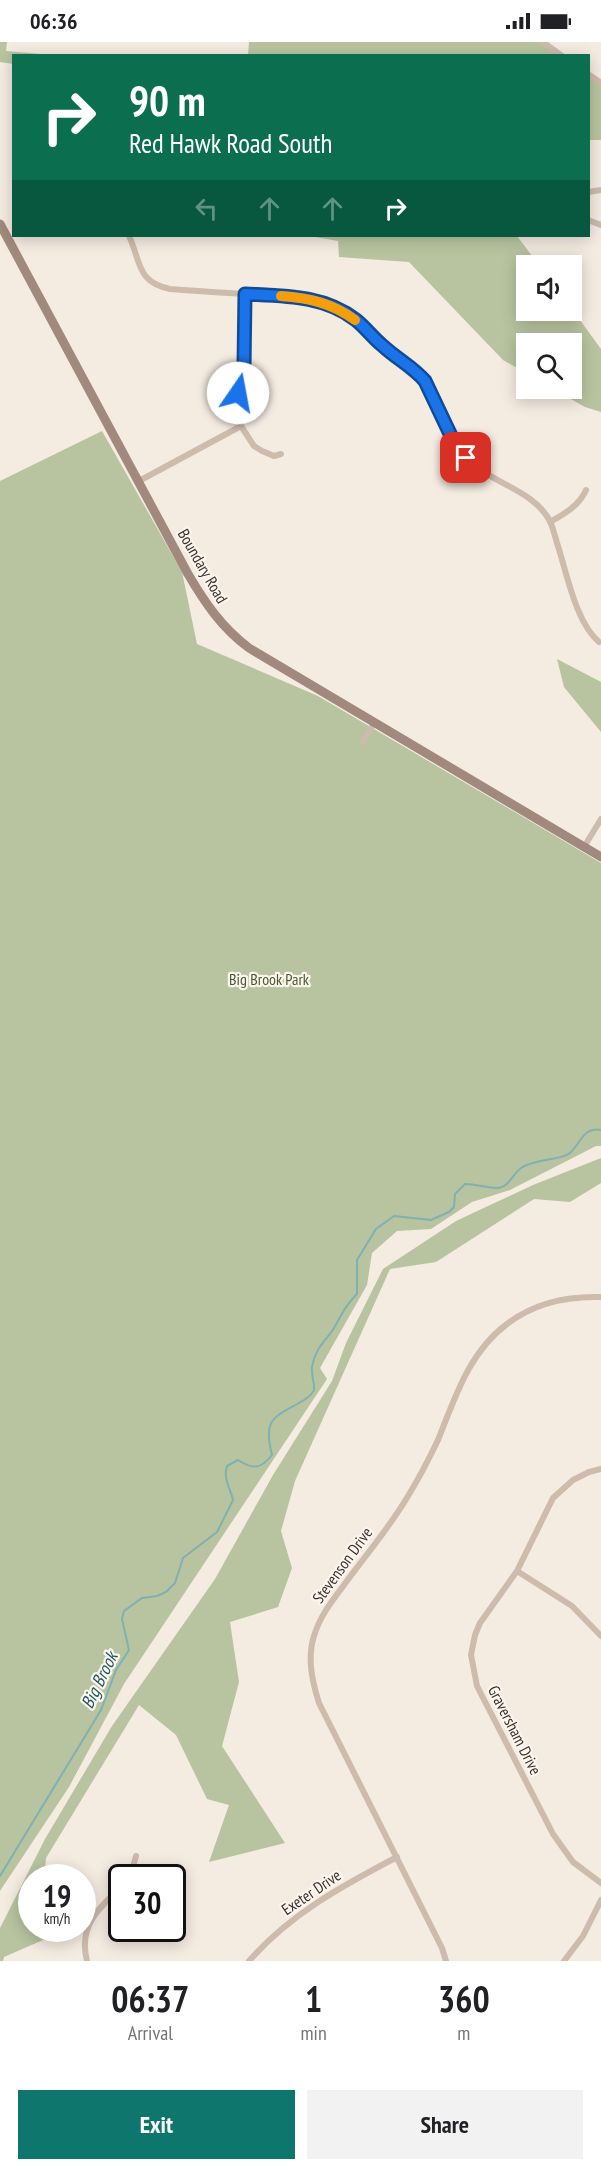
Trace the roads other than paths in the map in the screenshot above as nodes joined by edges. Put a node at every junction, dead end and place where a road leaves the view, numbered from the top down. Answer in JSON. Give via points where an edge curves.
{"nodes":[{"id":1,"x":543,"y":42,"type":"edge"},
{"id":2,"x":559,"y":54,"type":"edge"},
{"id":3,"x":0,"y":224,"type":"edge"},
{"id":4,"x":129,"y":237,"type":"edge"},
{"id":5,"x":245,"y":294,"type":"junction"},
{"id":6,"x":241,"y":426,"type":"junction"},
{"id":7,"x":281,"y":454,"type":"dead end"},
{"id":8,"x":139,"y":481,"type":"junction"},
{"id":9,"x":586,"y":490,"type":"dead end"},
{"id":10,"x":550,"y":522,"type":"junction"},
{"id":11,"x":599,"y":642,"type":"dead end"},
{"id":12,"x":374,"y":723,"type":"junction"},
{"id":13,"x":363,"y":742,"type":"dead end"},
{"id":14,"x":601,"y":819,"type":"edge"},
{"id":15,"x":584,"y":847,"type":"junction"},
{"id":16,"x":601,"y":857,"type":"edge"},
{"id":17,"x":601,"y":1297,"type":"edge"},
{"id":18,"x":601,"y":1469,"type":"edge"},
{"id":19,"x":517,"y":1571,"type":"junction"},
{"id":20,"x":601,"y":1635,"type":"edge"},
{"id":21,"x":136,"y":1856,"type":"dead end"},
{"id":22,"x":397,"y":1857,"type":"junction"},
{"id":23,"x":133,"y":1864,"type":"edge"},
{"id":24,"x":601,"y":1883,"type":"edge"},
{"id":25,"x":108,"y":1900,"type":"edge"},
{"id":26,"x":601,"y":1900,"type":"edge"},
{"id":27,"x":87,"y":1961,"type":"edge"},
{"id":28,"x":249,"y":1961,"type":"edge"},
{"id":29,"x":446,"y":1961,"type":"edge"},
{"id":30,"x":564,"y":1961,"type":"edge"}],
"edges":[{"from":1,"to":2,"type":"street"},
{"from":3,"to":8,"type":"street","name":"Boundary Road"},
{"from":4,"to":5,"type":"street","via":[[140,269],[154,284],[170,289]]},
{"from":5,"to":6,"type":"street","via":[[244,365],[237,402]]},
{"from":5,"to":10,"type":"street","via":[[312,299],[336,307],[356,320],[425,381],[453,440],[466,458],[528,498]]},
{"from":6,"to":7,"type":"street","via":[[261,451],[274,456]]},
{"from":6,"to":8,"type":"street"},
{"from":8,"to":12,"type":"street","name":"Boundary Road","via":[[188,574],[220,623],[249,648]]},
{"from":9,"to":10,"type":"street","via":[[572,508]]},
{"from":10,"to":11,"type":"street","via":[[582,620]]},
{"from":12,"to":13,"type":"street"},
{"from":12,"to":15,"type":"street","name":"Boundary Road"},
{"from":14,"to":15,"type":"street"},
{"from":15,"to":16,"type":"street","name":"Boundary Road"},
{"from":17,"to":22,"type":"street","name":"Stevenson Drive","via":[[562,1299],[533,1308],[506,1324],[484,1346],[464,1375],[412,1490],[328,1606],[314,1637],[311,1670],[319,1703]]},
{"from":18,"to":19,"type":"street","name":"Graversham Drive","via":[[573,1480],[553,1498]]},
{"from":19,"to":20,"type":"street","via":[[572,1606]]},
{"from":19,"to":24,"type":"street","name":"Graversham Drive","via":[[475,1635],[471,1655],[474,1676],[553,1834],[573,1862]]},
{"from":21,"to":23,"type":"street"},
{"from":22,"to":28,"type":"street","name":"Exeter Drive","via":[[298,1914]]},
{"from":22,"to":29,"type":"street","name":"Stevenson Drive"},
{"from":25,"to":27,"type":"street","via":[[88,1925],[84,1937]]},
{"from":26,"to":30,"type":"street","via":[[583,1936]]}]}
